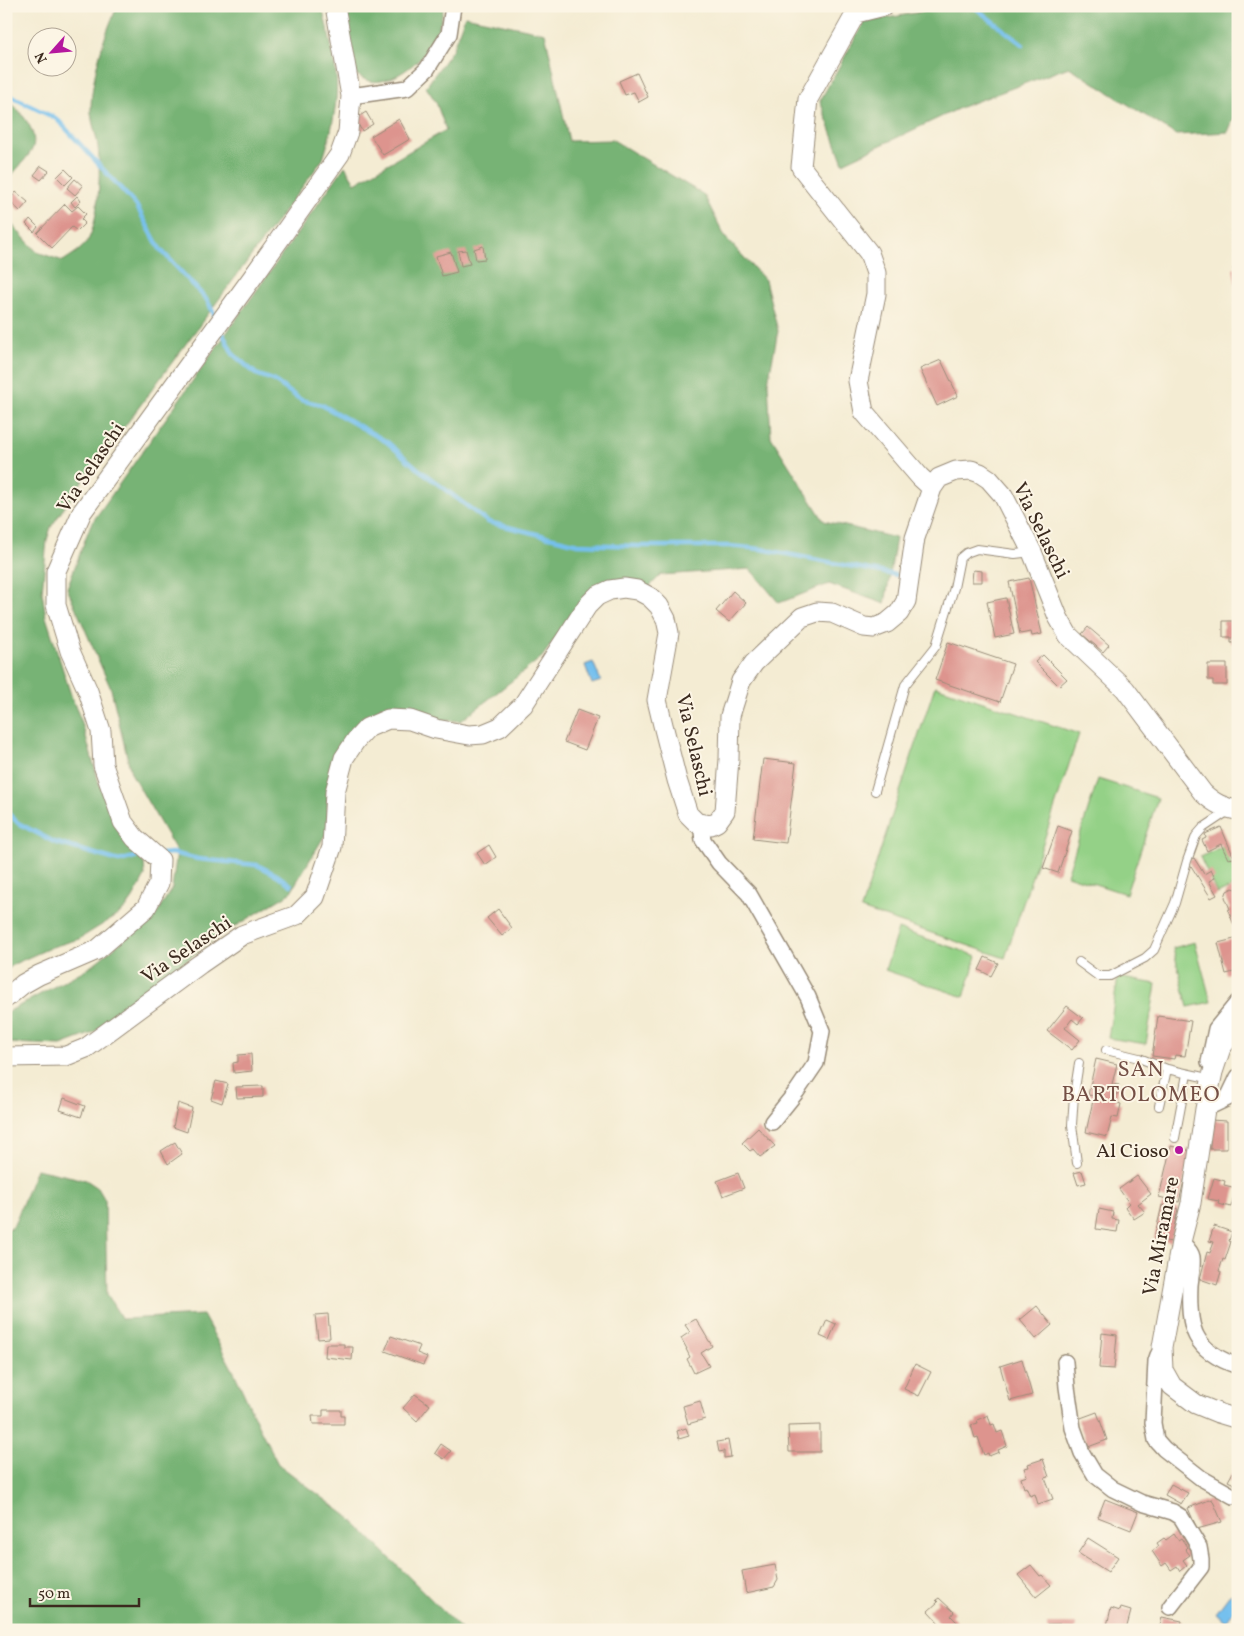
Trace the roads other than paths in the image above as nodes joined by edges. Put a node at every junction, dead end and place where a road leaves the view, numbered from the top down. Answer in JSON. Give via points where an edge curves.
{"nodes":[{"id":1,"x":335,"y":6,"type":"edge"},
{"id":2,"x":453,"y":6,"type":"edge"},
{"id":3,"x":884,"y":6,"type":"edge"},
{"id":4,"x":351,"y":96,"type":"junction"},
{"id":5,"x":932,"y":488,"type":"junction"},
{"id":6,"x":1032,"y":552,"type":"junction"},
{"id":7,"x":875,"y":791,"type":"dead end"},
{"id":8,"x":1234,"y":810,"type":"edge"},
{"id":9,"x":701,"y":824,"type":"junction"},
{"id":10,"x":1079,"y":962,"type":"dead end"},
{"id":11,"x":6,"y":998,"type":"edge"},
{"id":12,"x":1238,"y":1002,"type":"edge"},
{"id":13,"x":1238,"y":1026,"type":"edge"},
{"id":14,"x":1106,"y":1050,"type":"dead end"},
{"id":15,"x":6,"y":1057,"type":"edge"},
{"id":16,"x":1079,"y":1062,"type":"dead end"},
{"id":17,"x":1167,"y":1069,"type":"junction"},
{"id":18,"x":1187,"y":1074,"type":"junction"},
{"id":19,"x":1212,"y":1076,"type":"junction"},
{"id":20,"x":1238,"y":1077,"type":"edge"},
{"id":21,"x":1159,"y":1106,"type":"dead end"},
{"id":22,"x":1205,"y":1109,"type":"junction"},
{"id":23,"x":772,"y":1122,"type":"dead end"},
{"id":24,"x":1175,"y":1138,"type":"dead end"},
{"id":25,"x":1077,"y":1163,"type":"dead end"},
{"id":26,"x":1181,"y":1242,"type":"junction"},
{"id":27,"x":1162,"y":1347,"type":"junction"},
{"id":28,"x":1065,"y":1362,"type":"dead end"},
{"id":29,"x":1238,"y":1366,"type":"edge"},
{"id":30,"x":1238,"y":1419,"type":"edge"},
{"id":31,"x":1233,"y":1496,"type":"dead end"},
{"id":32,"x":1170,"y":1607,"type":"dead end"}],
"edges":[{"from":1,"to":4,"type":"street","name":"Via Selaschi"},
{"from":2,"to":4,"type":"street","via":[[449,34],[427,68],[407,88]]},
{"from":3,"to":5,"type":"street","via":[[856,13],[808,99],[801,168],[869,253],[876,273],[876,294],[858,381],[864,412]]},
{"from":4,"to":11,"type":"street","name":"Via Selaschi","via":[[348,132],[340,154],[82,512],[56,571],[56,605],[101,731],[103,765],[123,822],[135,838],[160,860],[159,883],[146,908],[97,950],[23,984]]},
{"from":5,"to":6,"type":"street","name":"Via Selaschi","via":[[940,478],[956,471],[971,470],[989,479],[1003,495]]},
{"from":5,"to":9,"type":"street","name":"Via Selaschi","via":[[914,538],[906,601],[899,613],[874,628],[832,613],[816,612],[802,617],[754,663],[741,681],[730,716],[725,811],[717,822]]},
{"from":6,"to":7,"type":"lane","via":[[1015,554],[977,549],[960,558],[936,646],[905,684]]},
{"from":6,"to":8,"type":"street","name":"Via Selaschi","via":[[1068,635],[1125,689],[1203,793],[1212,802]]},
{"from":8,"to":10,"type":"lane","via":[[1203,828],[1196,836],[1174,903],[1154,950],[1110,976],[1098,976]]},
{"from":9,"to":15,"type":"street","name":"Via Selaschi","via":[[688,814],[657,700],[668,632],[666,619],[650,596],[624,588],[610,590],[587,606],[523,705],[500,727],[483,734],[469,735],[410,720],[388,718],[367,728],[344,758],[335,792],[332,847],[315,897],[297,915],[242,935],[86,1048],[66,1056]]},
{"from":9,"to":23,"type":"street","via":[[704,840],[719,863],[749,894],[808,997],[822,1031],[816,1063]]},
{"from":12,"to":19,"type":"street","via":[[1216,1029],[1208,1068]]},
{"from":13,"to":19,"type":"street","name":"Via Miramare","via":[[1221,1048]]},
{"from":14,"to":17,"type":"lane"},
{"from":16,"to":25,"type":"lane","via":[[1072,1125]]},
{"from":17,"to":18,"type":"lane"},
{"from":17,"to":21,"type":"lane"},
{"from":18,"to":19,"type":"lane"},
{"from":18,"to":24,"type":"lane"},
{"from":19,"to":22,"type":"street","name":"Via Miramare"},
{"from":20,"to":22,"type":"street","via":[[1228,1098]]},
{"from":22,"to":26,"type":"street","name":"Via Miramare","via":[[1191,1203]]},
{"from":26,"to":27,"type":"street","name":"Via Miramare"},
{"from":26,"to":29,"type":"street","via":[[1192,1256],[1190,1322],[1197,1338],[1208,1352]]},
{"from":27,"to":30,"type":"street","name":"Via Miramare","via":[[1163,1370],[1172,1386],[1196,1404]]},
{"from":27,"to":31,"type":"street","via":[[1156,1361],[1153,1423],[1156,1440],[1201,1478]]},
{"from":28,"to":32,"type":"street","via":[[1074,1428],[1082,1453],[1095,1475],[1142,1503],[1181,1517],[1199,1546],[1201,1567]]}]}
